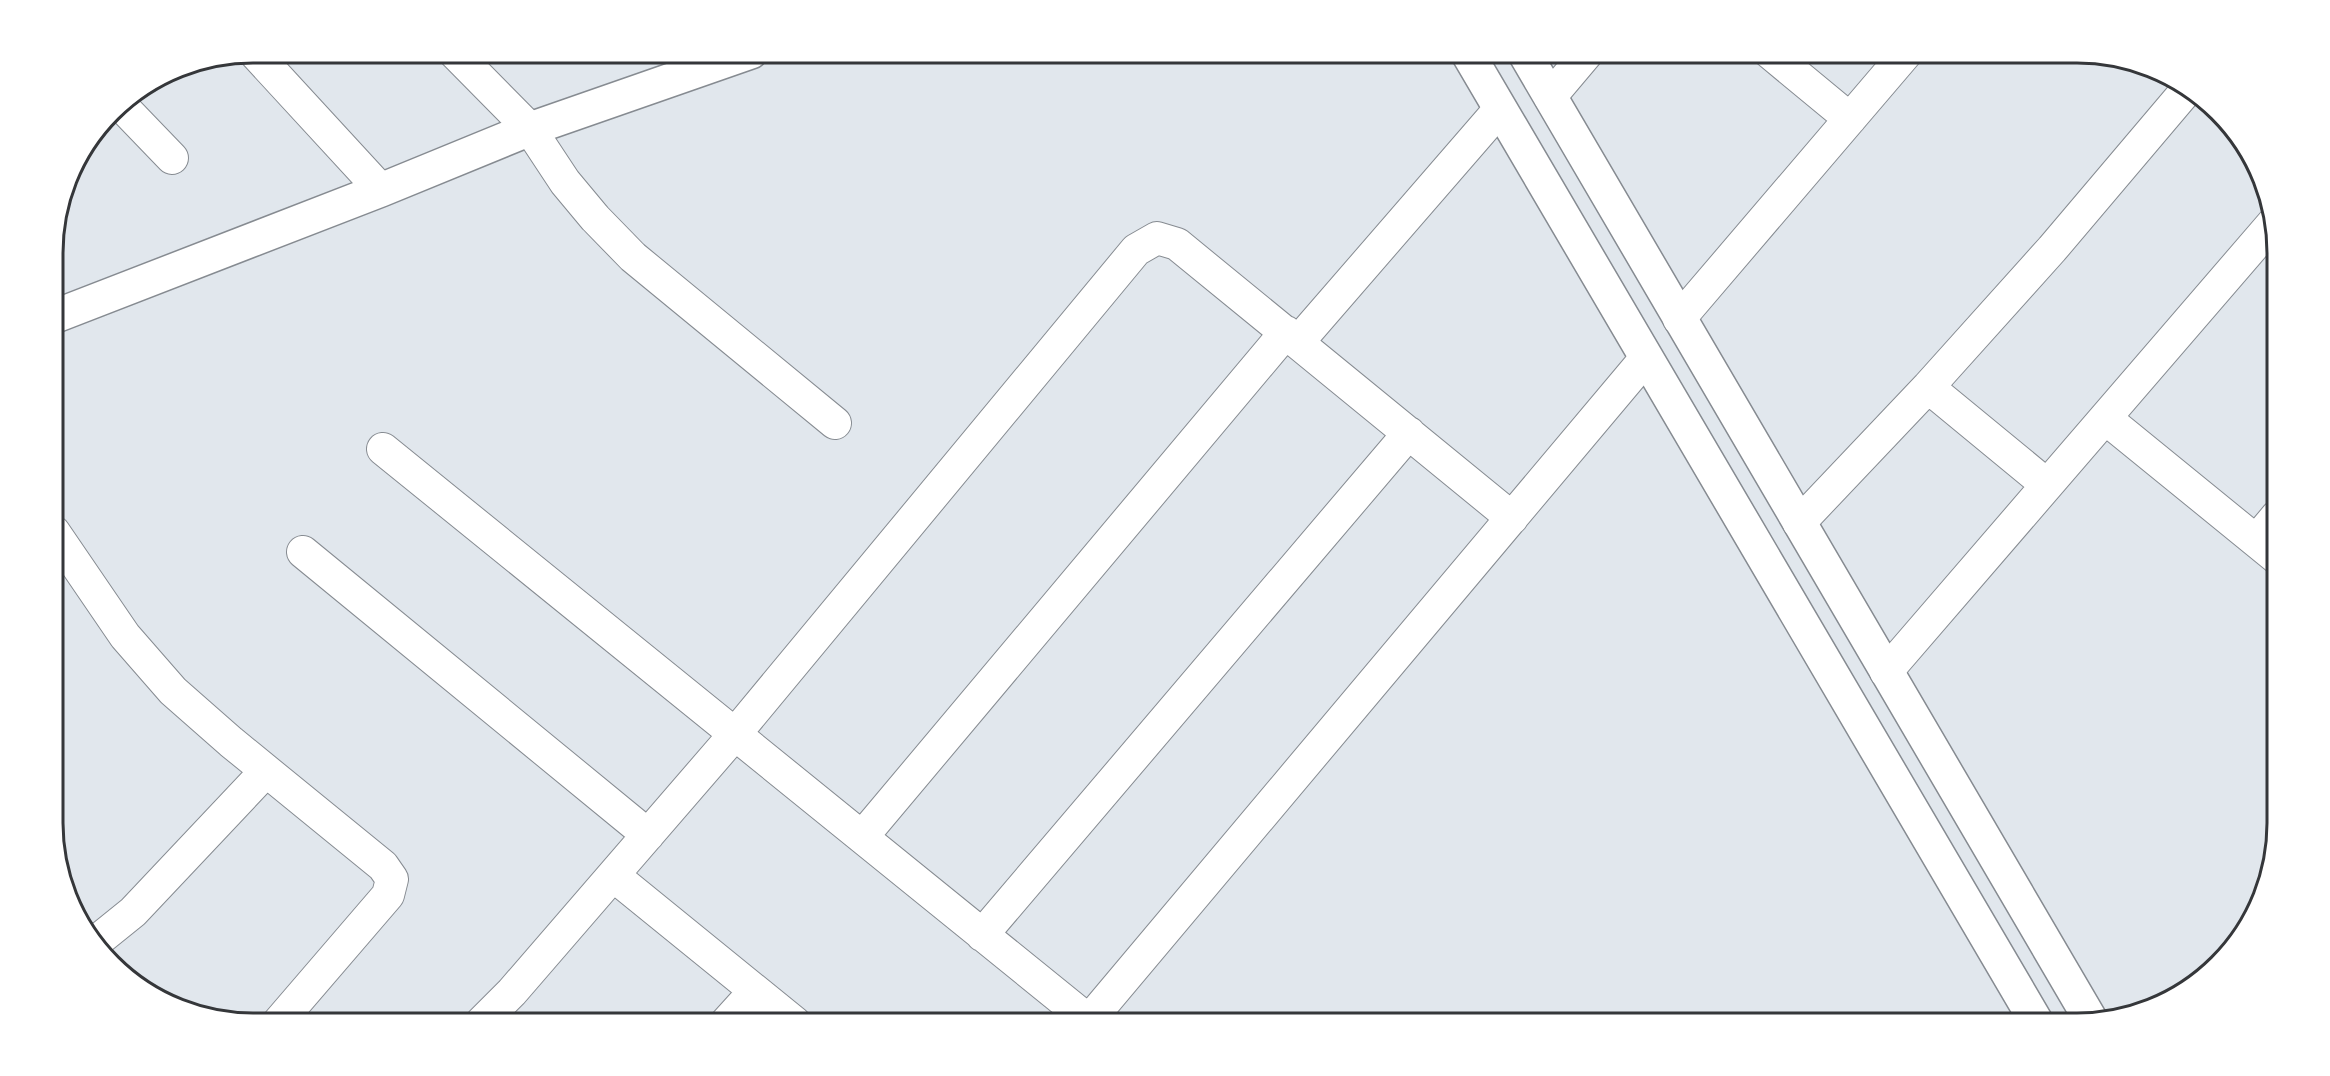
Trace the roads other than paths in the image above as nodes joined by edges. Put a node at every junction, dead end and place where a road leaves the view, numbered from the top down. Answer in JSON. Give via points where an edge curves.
{"nodes":[{"id":1,"x":264,"y":63,"type":"edge"},
{"id":2,"x":465,"y":63,"type":"edge"},
{"id":3,"x":719,"y":63,"type":"edge"},
{"id":4,"x":1473,"y":63,"type":"edge"},
{"id":5,"x":1530,"y":63,"type":"edge"},
{"id":6,"x":1579,"y":63,"type":"edge"},
{"id":7,"x":1782,"y":63,"type":"edge"},
{"id":8,"x":1898,"y":63,"type":"edge"},
{"id":9,"x":2182,"y":95,"type":"edge"},
{"id":10,"x":1550,"y":98,"type":"junction"},
{"id":11,"x":1500,"y":110,"type":"junction"},
{"id":12,"x":127,"y":111,"type":"edge"},
{"id":13,"x":1850,"y":119,"type":"junction"},
{"id":14,"x":530,"y":129,"type":"junction"},
{"id":15,"x":172,"y":158,"type":"dead end"},
{"id":16,"x":381,"y":190,"type":"junction"},
{"id":17,"x":2265,"y":232,"type":"edge"},
{"id":18,"x":63,"y":312,"type":"edge"},
{"id":19,"x":1679,"y":319,"type":"junction"},
{"id":20,"x":1292,"y":337,"type":"junction"},
{"id":21,"x":1646,"y":358,"type":"junction"},
{"id":22,"x":1928,"y":387,"type":"junction"},
{"id":23,"x":2105,"y":418,"type":"junction"},
{"id":24,"x":835,"y":423,"type":"dead end"},
{"id":25,"x":1409,"y":433,"type":"junction"},
{"id":26,"x":383,"y":449,"type":"dead end"},
{"id":27,"x":2048,"y":485,"type":"junction"},
{"id":28,"x":1512,"y":518,"type":"junction"},
{"id":29,"x":1799,"y":523,"type":"junction"},
{"id":30,"x":63,"y":545,"type":"edge"},
{"id":31,"x":2266,"y":549,"type":"edge"},
{"id":32,"x":303,"y":552,"type":"dead end"},
{"id":33,"x":1886,"y":672,"type":"junction"},
{"id":34,"x":735,"y":734,"type":"junction"},
{"id":35,"x":266,"y":771,"type":"junction"},
{"id":36,"x":648,"y":835,"type":"junction"},
{"id":37,"x":862,"y":837,"type":"junction"},
{"id":38,"x":614,"y":876,"type":"junction"},
{"id":39,"x":982,"y":935,"type":"junction"},
{"id":40,"x":101,"y":937,"type":"edge"},
{"id":41,"x":755,"y":991,"type":"junction"},
{"id":42,"x":287,"y":1013,"type":"edge"},
{"id":43,"x":491,"y":1013,"type":"edge"},
{"id":44,"x":735,"y":1013,"type":"edge"},
{"id":45,"x":782,"y":1013,"type":"edge"},
{"id":46,"x":1077,"y":1013,"type":"edge"},
{"id":47,"x":1096,"y":1013,"type":"edge"},
{"id":48,"x":2031,"y":1013,"type":"edge"},
{"id":49,"x":2087,"y":1013,"type":"edge"}],
"edges":[{"from":1,"to":16,"type":"street"},
{"from":2,"to":14,"type":"street"},
{"from":3,"to":14,"type":"main road"},
{"from":4,"to":11,"type":"main road"},
{"from":5,"to":10,"type":"main road"},
{"from":6,"to":10,"type":"street"},
{"from":7,"to":13,"type":"street"},
{"from":8,"to":13,"type":"street"},
{"from":9,"to":22,"type":"street"},
{"from":10,"to":19,"type":"main road"},
{"from":11,"to":20,"type":"street"},
{"from":11,"to":21,"type":"main road"},
{"from":12,"to":15,"type":"street"},
{"from":13,"to":19,"type":"street"},
{"from":14,"to":16,"type":"main road"},
{"from":14,"to":24,"type":"street","via":[[565,182],[633,257]]},
{"from":16,"to":18,"type":"main road"},
{"from":17,"to":23,"type":"street"},
{"from":19,"to":29,"type":"main road"},
{"from":20,"to":25,"type":"street"},
{"from":20,"to":34,"type":"street","via":[[1177,244],[1157,238],[1137,250]]},
{"from":20,"to":37,"type":"street"},
{"from":21,"to":28,"type":"street"},
{"from":21,"to":48,"type":"main road"},
{"from":22,"to":27,"type":"street"},
{"from":22,"to":29,"type":"street"},
{"from":23,"to":27,"type":"street"},
{"from":23,"to":31,"type":"street"},
{"from":25,"to":28,"type":"street"},
{"from":25,"to":39,"type":"street"},
{"from":26,"to":34,"type":"street"},
{"from":27,"to":33,"type":"street"},
{"from":28,"to":47,"type":"street"},
{"from":29,"to":33,"type":"main road"},
{"from":30,"to":35,"type":"street","via":[[125,636],[173,691]]},
{"from":32,"to":36,"type":"street"},
{"from":33,"to":49,"type":"main road"},
{"from":34,"to":36,"type":"street"},
{"from":34,"to":37,"type":"street"},
{"from":35,"to":40,"type":"street","via":[[133,912]]},
{"from":35,"to":42,"type":"street","via":[[383,866],[392,879],[388,895]]},
{"from":36,"to":38,"type":"street"},
{"from":37,"to":39,"type":"street"},
{"from":38,"to":41,"type":"street"},
{"from":38,"to":43,"type":"street"},
{"from":39,"to":46,"type":"street"},
{"from":41,"to":44,"type":"street"},
{"from":41,"to":45,"type":"street"}]}
